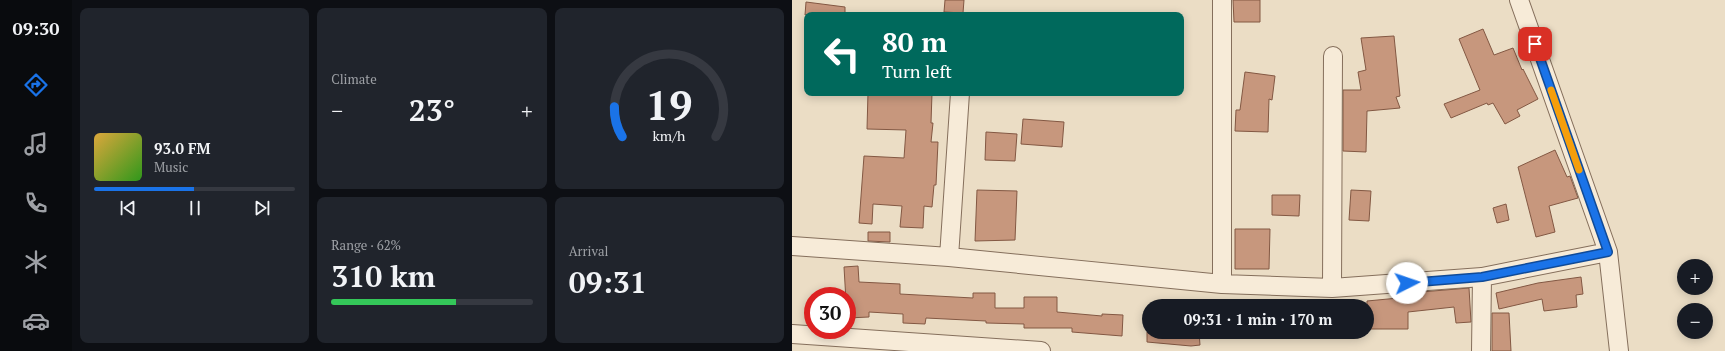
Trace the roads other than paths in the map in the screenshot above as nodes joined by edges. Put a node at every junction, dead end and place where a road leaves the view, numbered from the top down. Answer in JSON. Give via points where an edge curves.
{"nodes":[{"id":1,"x":1222,"y":0,"type":"edge"},
{"id":2,"x":1519,"y":0,"type":"edge"},
{"id":3,"x":1333,"y":56,"type":"dead end"},
{"id":4,"x":960,"y":96,"type":"edge"},
{"id":5,"x":792,"y":246,"type":"edge"},
{"id":6,"x":1608,"y":252,"type":"junction"},
{"id":7,"x":949,"y":257,"type":"junction"},
{"id":8,"x":1482,"y":277,"type":"junction"},
{"id":9,"x":1222,"y":284,"type":"junction"},
{"id":10,"x":1332,"y":288,"type":"junction"},
{"id":11,"x":792,"y":334,"type":"edge"},
{"id":12,"x":1041,"y":351,"type":"edge"},
{"id":13,"x":1481,"y":351,"type":"edge"},
{"id":14,"x":1619,"y":351,"type":"edge"}],
"edges":[{"from":1,"to":9,"type":"street"},
{"from":2,"to":6,"type":"street"},
{"from":3,"to":10,"type":"street"},
{"from":4,"to":7,"type":"street"},
{"from":5,"to":7,"type":"street"},
{"from":6,"to":8,"type":"street"},
{"from":6,"to":14,"type":"street"},
{"from":7,"to":9,"type":"street"},
{"from":8,"to":10,"type":"street"},
{"from":8,"to":13,"type":"street"},
{"from":9,"to":10,"type":"street"},
{"from":11,"to":12,"type":"street"}]}
